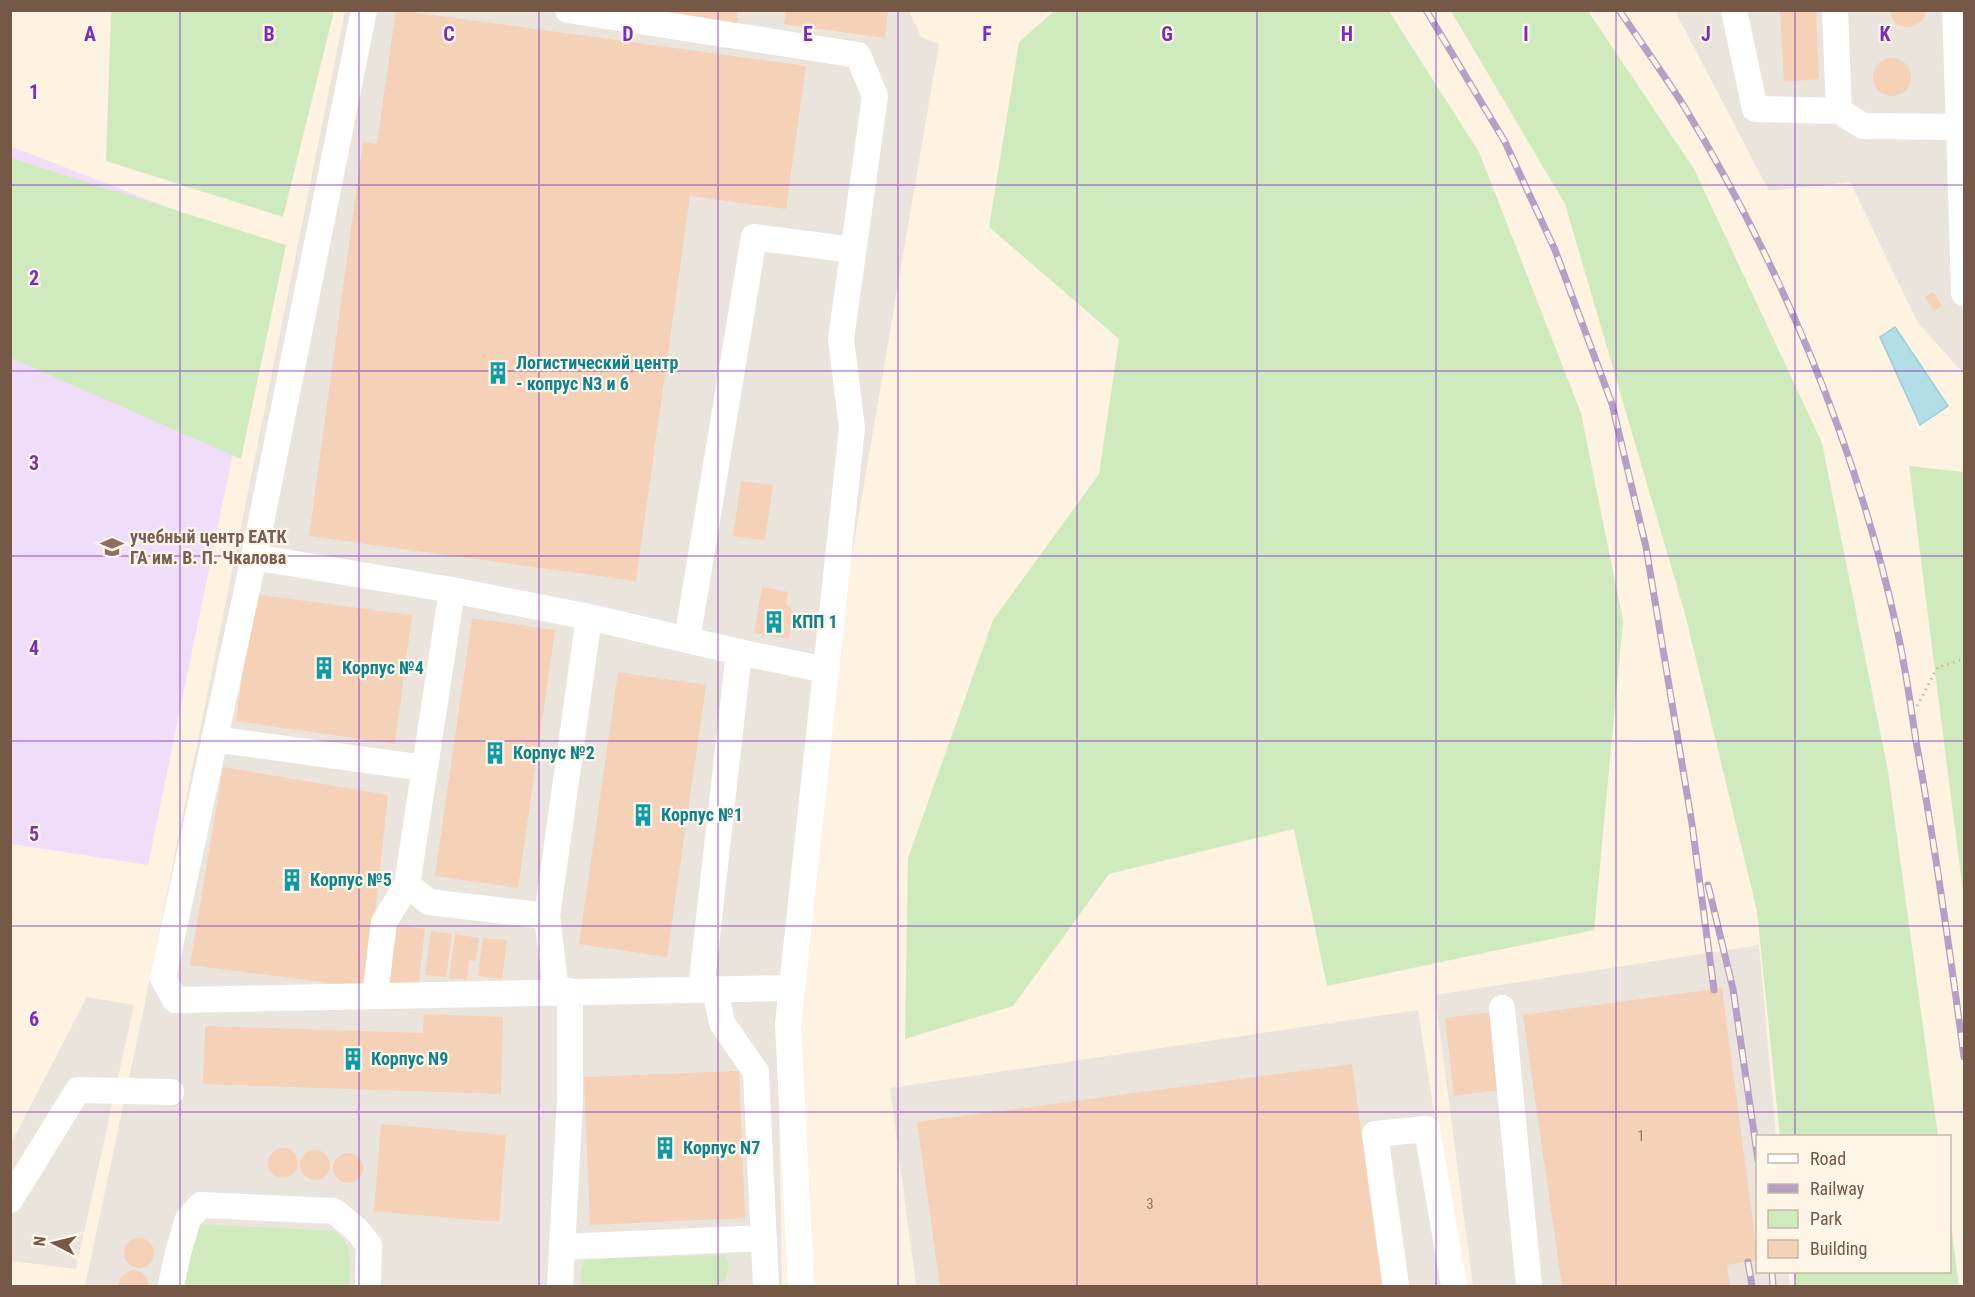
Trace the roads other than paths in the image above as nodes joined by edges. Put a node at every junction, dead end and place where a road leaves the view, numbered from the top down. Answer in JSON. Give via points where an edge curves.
{"nodes":[{"id":1,"x":364,"y":10,"type":"edge"},
{"id":2,"x":568,"y":10,"type":"edge"},
{"id":3,"x":1734,"y":10,"type":"edge"},
{"id":4,"x":1835,"y":10,"type":"edge"},
{"id":5,"x":1955,"y":10,"type":"edge"},
{"id":6,"x":1839,"y":111,"type":"junction"},
{"id":7,"x":1959,"y":127,"type":"junction"},
{"id":8,"x":854,"y":250,"type":"junction"},
{"id":9,"x":1965,"y":293,"type":"edge"},
{"id":10,"x":254,"y":557,"type":"junction"},
{"id":11,"x":452,"y":590,"type":"junction"},
{"id":12,"x":589,"y":617,"type":"junction"},
{"id":13,"x":687,"y":640,"type":"junction"},
{"id":14,"x":739,"y":652,"type":"junction"},
{"id":15,"x":826,"y":670,"type":"junction"},
{"id":16,"x":214,"y":739,"type":"junction"},
{"id":17,"x":424,"y":768,"type":"junction"},
{"id":18,"x":406,"y":885,"type":"junction"},
{"id":19,"x":547,"y":916,"type":"junction"},
{"id":20,"x":792,"y":988,"type":"junction"},
{"id":21,"x":708,"y":989,"type":"junction"},
{"id":22,"x":563,"y":991,"type":"junction"},
{"id":23,"x":375,"y":995,"type":"junction"},
{"id":24,"x":1502,"y":1008,"type":"dead end"},
{"id":25,"x":171,"y":1092,"type":"dead end"},
{"id":26,"x":10,"y":1200,"type":"edge"},
{"id":27,"x":764,"y":1238,"type":"junction"},
{"id":28,"x":562,"y":1247,"type":"junction"},
{"id":29,"x":761,"y":1286,"type":"edge"},
{"id":30,"x":171,"y":1287,"type":"edge"},
{"id":31,"x":368,"y":1287,"type":"edge"},
{"id":32,"x":560,"y":1287,"type":"edge"},
{"id":33,"x":801,"y":1287,"type":"edge"},
{"id":34,"x":1396,"y":1287,"type":"edge"},
{"id":35,"x":1454,"y":1287,"type":"edge"},
{"id":36,"x":1529,"y":1287,"type":"edge"}],
"edges":[{"from":1,"to":10,"type":"lane"},
{"from":2,"to":8,"type":"lane","via":[[858,56],[875,96]]},
{"from":3,"to":6,"type":"lane","via":[[1755,110]]},
{"from":4,"to":6,"type":"lane"},
{"from":5,"to":7,"type":"lane"},
{"from":6,"to":7,"type":"lane","via":[[1863,126]]},
{"from":7,"to":9,"type":"lane"},
{"from":8,"to":13,"type":"lane","via":[[754,237]]},
{"from":8,"to":15,"type":"lane","via":[[841,339],[852,428]]},
{"from":10,"to":11,"type":"lane"},
{"from":10,"to":16,"type":"lane"},
{"from":11,"to":12,"type":"lane"},
{"from":11,"to":17,"type":"lane"},
{"from":12,"to":13,"type":"lane"},
{"from":12,"to":19,"type":"lane"},
{"from":13,"to":14,"type":"lane"},
{"from":14,"to":15,"type":"lane"},
{"from":14,"to":21,"type":"lane"},
{"from":15,"to":20,"type":"lane"},
{"from":16,"to":17,"type":"lane"},
{"from":16,"to":23,"type":"lane","via":[[162,978],[175,1000]]},
{"from":17,"to":18,"type":"lane"},
{"from":18,"to":19,"type":"lane","via":[[429,902]]},
{"from":18,"to":23,"type":"lane","via":[[384,922]]},
{"from":19,"to":22,"type":"lane"},
{"from":20,"to":21,"type":"lane"},
{"from":20,"to":33,"type":"lane","via":[[788,1024]]},
{"from":21,"to":22,"type":"lane"},
{"from":21,"to":27,"type":"lane","via":[[722,1023],[756,1072]]},
{"from":22,"to":23,"type":"lane"},
{"from":22,"to":28,"type":"lane","via":[[570,1100]]},
{"from":24,"to":36,"type":"lane"},
{"from":25,"to":26,"type":"lane","via":[[78,1089]]},
{"from":27,"to":28,"type":"lane"},
{"from":27,"to":29,"type":"lane"},
{"from":28,"to":32,"type":"lane"},
{"from":30,"to":31,"type":"lane","via":[[188,1219],[201,1205],[334,1211],[369,1245]]},
{"from":34,"to":35,"type":"lane","via":[[1375,1134],[1427,1129]]}]}
